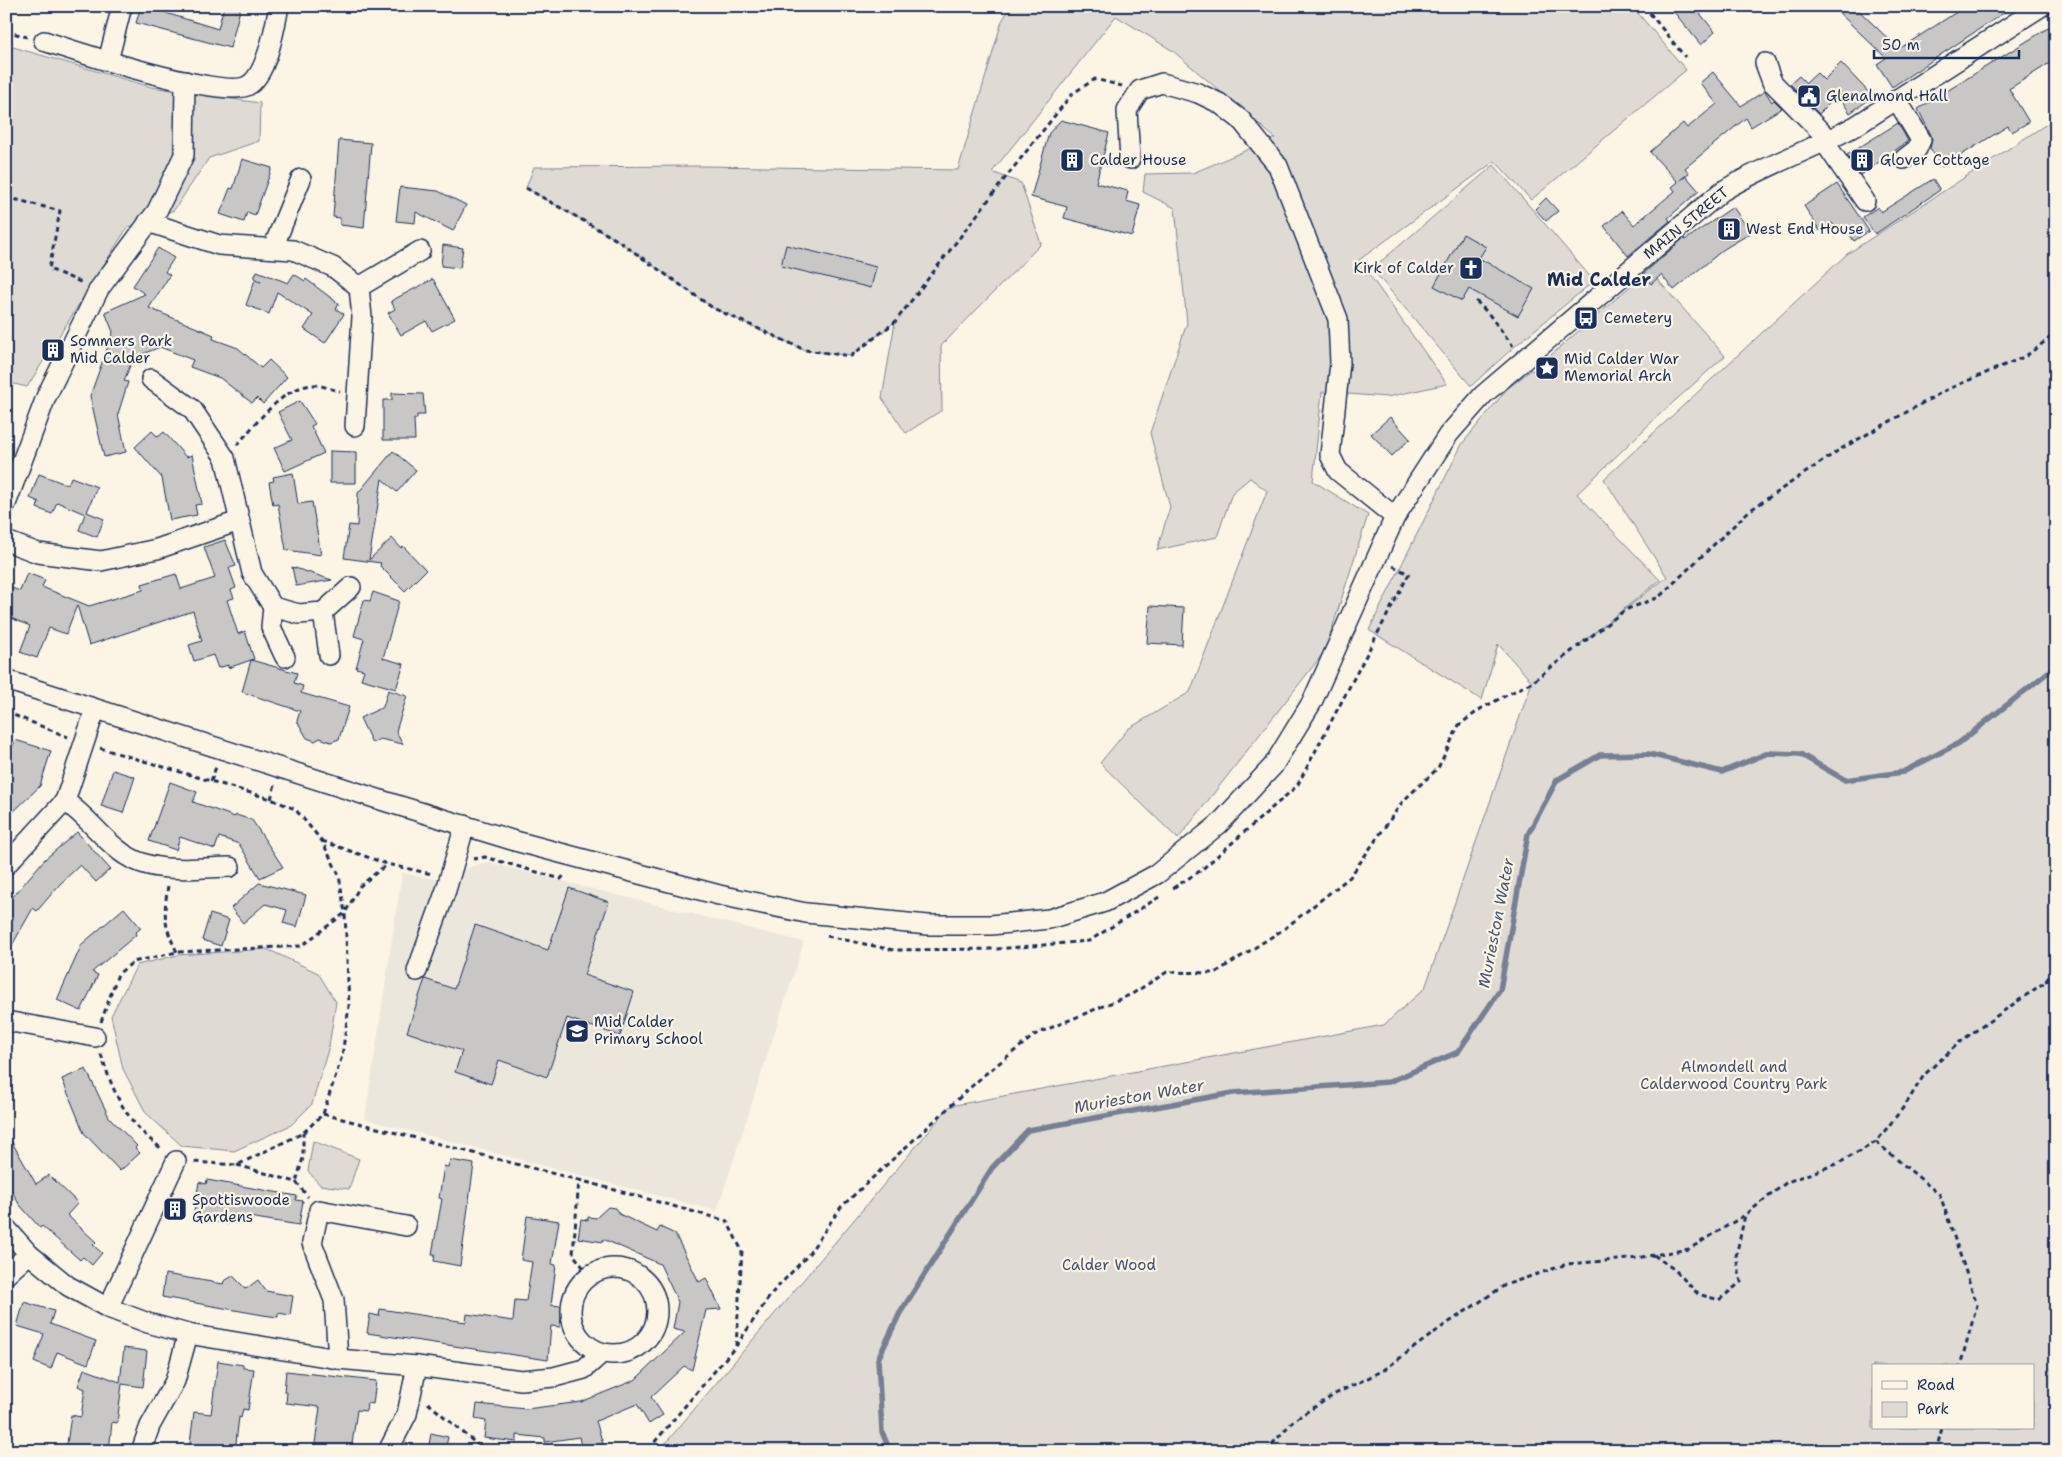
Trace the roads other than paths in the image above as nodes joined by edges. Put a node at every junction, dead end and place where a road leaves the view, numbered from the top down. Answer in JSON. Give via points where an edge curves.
{"nodes":[{"id":1,"x":122,"y":6,"type":"edge"},
{"id":2,"x":279,"y":6,"type":"edge"},
{"id":3,"x":2042,"y":6,"type":"edge"},
{"id":4,"x":44,"y":41,"type":"dead end"},
{"id":5,"x":108,"y":62,"type":"junction"},
{"id":6,"x":1765,"y":63,"type":"dead end"},
{"id":7,"x":185,"y":82,"type":"junction"},
{"id":8,"x":1898,"y":100,"type":"junction"},
{"id":9,"x":1827,"y":142,"type":"junction"},
{"id":10,"x":1130,"y":159,"type":"dead end"},
{"id":11,"x":1904,"y":159,"type":"dead end"},
{"id":12,"x":301,"y":179,"type":"dead end"},
{"id":13,"x":1865,"y":201,"type":"dead end"},
{"id":14,"x":148,"y":222,"type":"junction"},
{"id":15,"x":273,"y":248,"type":"junction"},
{"id":16,"x":420,"y":251,"type":"dead end"},
{"id":17,"x":359,"y":287,"type":"junction"},
{"id":18,"x":151,"y":379,"type":"dead end"},
{"id":19,"x":355,"y":426,"type":"dead end"},
{"id":20,"x":8,"y":495,"type":"edge"},
{"id":21,"x":1394,"y":517,"type":"junction"},
{"id":22,"x":238,"y":521,"type":"junction"},
{"id":23,"x":6,"y":541,"type":"edge"},
{"id":24,"x":351,"y":587,"type":"dead end"},
{"id":25,"x":273,"y":607,"type":"junction"},
{"id":26,"x":323,"y":612,"type":"junction"},
{"id":27,"x":329,"y":655,"type":"dead end"},
{"id":28,"x":285,"y":656,"type":"dead end"},
{"id":29,"x":6,"y":680,"type":"edge"},
{"id":30,"x":96,"y":710,"type":"junction"},
{"id":31,"x":65,"y":801,"type":"junction"},
{"id":32,"x":465,"y":825,"type":"junction"},
{"id":33,"x":6,"y":865,"type":"edge"},
{"id":34,"x":230,"y":867,"type":"dead end"},
{"id":35,"x":417,"y":971,"type":"dead end"},
{"id":36,"x":6,"y":1022,"type":"edge"},
{"id":37,"x":95,"y":1037,"type":"road end"},
{"id":38,"x":176,"y":1161,"type":"road end"},
{"id":39,"x":406,"y":1226,"type":"dead end"},
{"id":40,"x":6,"y":1228,"type":"edge"},
{"id":41,"x":29,"y":1254,"type":"junction"},
{"id":42,"x":6,"y":1275,"type":"edge"},
{"id":43,"x":108,"y":1308,"type":"junction"},
{"id":44,"x":188,"y":1334,"type":"junction"},
{"id":45,"x":602,"y":1353,"type":"junction"},
{"id":46,"x":338,"y":1359,"type":"junction"},
{"id":47,"x":417,"y":1366,"type":"junction"},
{"id":48,"x":141,"y":1451,"type":"edge"},
{"id":49,"x":388,"y":1451,"type":"edge"}],
"edges":[{"from":1,"to":5,"type":"street"},
{"from":2,"to":7,"type":"street","via":[[266,59],[258,76],[248,85],[237,89]]},
{"from":3,"to":8,"type":"street","name":"MAIN STREET"},
{"from":4,"to":5,"type":"street"},
{"from":5,"to":7,"type":"street"},
{"from":6,"to":9,"type":"street","via":[[1772,82]]},
{"from":7,"to":14,"type":"street","via":[[184,154],[157,211]]},
{"from":8,"to":9,"type":"street","name":"MAIN STREET"},
{"from":8,"to":11,"type":"street","via":[[1920,140],[1917,149]]},
{"from":9,"to":13,"type":"street"},
{"from":9,"to":21,"type":"street","name":"MAIN STREET","via":[[1721,192],[1540,344],[1483,395],[1448,435]]},
{"from":10,"to":21,"type":"street","via":[[1127,110],[1140,90],[1162,83],[1220,103],[1241,120],[1278,166],[1338,319],[1340,363],[1330,455],[1338,471]]},
{"from":12,"to":15,"type":"street"},
{"from":14,"to":15,"type":"street","via":[[219,245]]},
{"from":14,"to":20,"type":"street","via":[[99,289],[46,397]]},
{"from":15,"to":17,"type":"street","via":[[293,250],[333,266]]},
{"from":16,"to":17,"type":"street"},
{"from":17,"to":19,"type":"street","via":[[362,317],[348,392]]},
{"from":18,"to":22,"type":"street","via":[[192,409],[225,458]]},
{"from":21,"to":32,"type":"street","name":"MAIN STREET","via":[[1312,702],[1273,766],[1219,824],[1157,874],[1105,902],[1049,919],[991,925],[928,925],[806,913],[719,895]]},
{"from":22,"to":23,"type":"street","via":[[157,549],[101,561],[38,553]]},
{"from":22,"to":25,"type":"street","via":[[252,573]]},
{"from":24,"to":26,"type":"street"},
{"from":25,"to":26,"type":"street","via":[[299,614]]},
{"from":25,"to":28,"type":"street","via":[[270,627]]},
{"from":26,"to":27,"type":"street"},
{"from":29,"to":30,"type":"street","name":"MAIN STREET"},
{"from":30,"to":31,"type":"street"},
{"from":30,"to":32,"type":"street","name":"MAIN STREET"},
{"from":31,"to":33,"type":"street"},
{"from":31,"to":34,"type":"street","via":[[86,816],[117,850],[142,864],[171,869]]},
{"from":32,"to":35,"type":"street"},
{"from":36,"to":37,"type":"street"},
{"from":38,"to":43,"type":"street"},
{"from":39,"to":46,"type":"street","via":[[319,1210],[312,1243],[334,1300]]},
{"from":40,"to":41,"type":"street"},
{"from":41,"to":42,"type":"street"},
{"from":41,"to":43,"type":"street","via":[[68,1286]]},
{"from":43,"to":44,"type":"street"},
{"from":44,"to":46,"type":"street"},
{"from":44,"to":48,"type":"street","via":[[176,1382],[150,1426]]},
{"from":45,"to":45,"type":"street","via":[[632,1351],[653,1330],[657,1316],[657,1301],[650,1287],[640,1275],[624,1268],[609,1267],[588,1275],[573,1294],[570,1308],[572,1324],[582,1341]]},
{"from":45,"to":47,"type":"street","via":[[584,1369],[554,1377],[521,1380]]},
{"from":46,"to":47,"type":"street"},
{"from":47,"to":49,"type":"street","via":[[407,1414]]}]}
